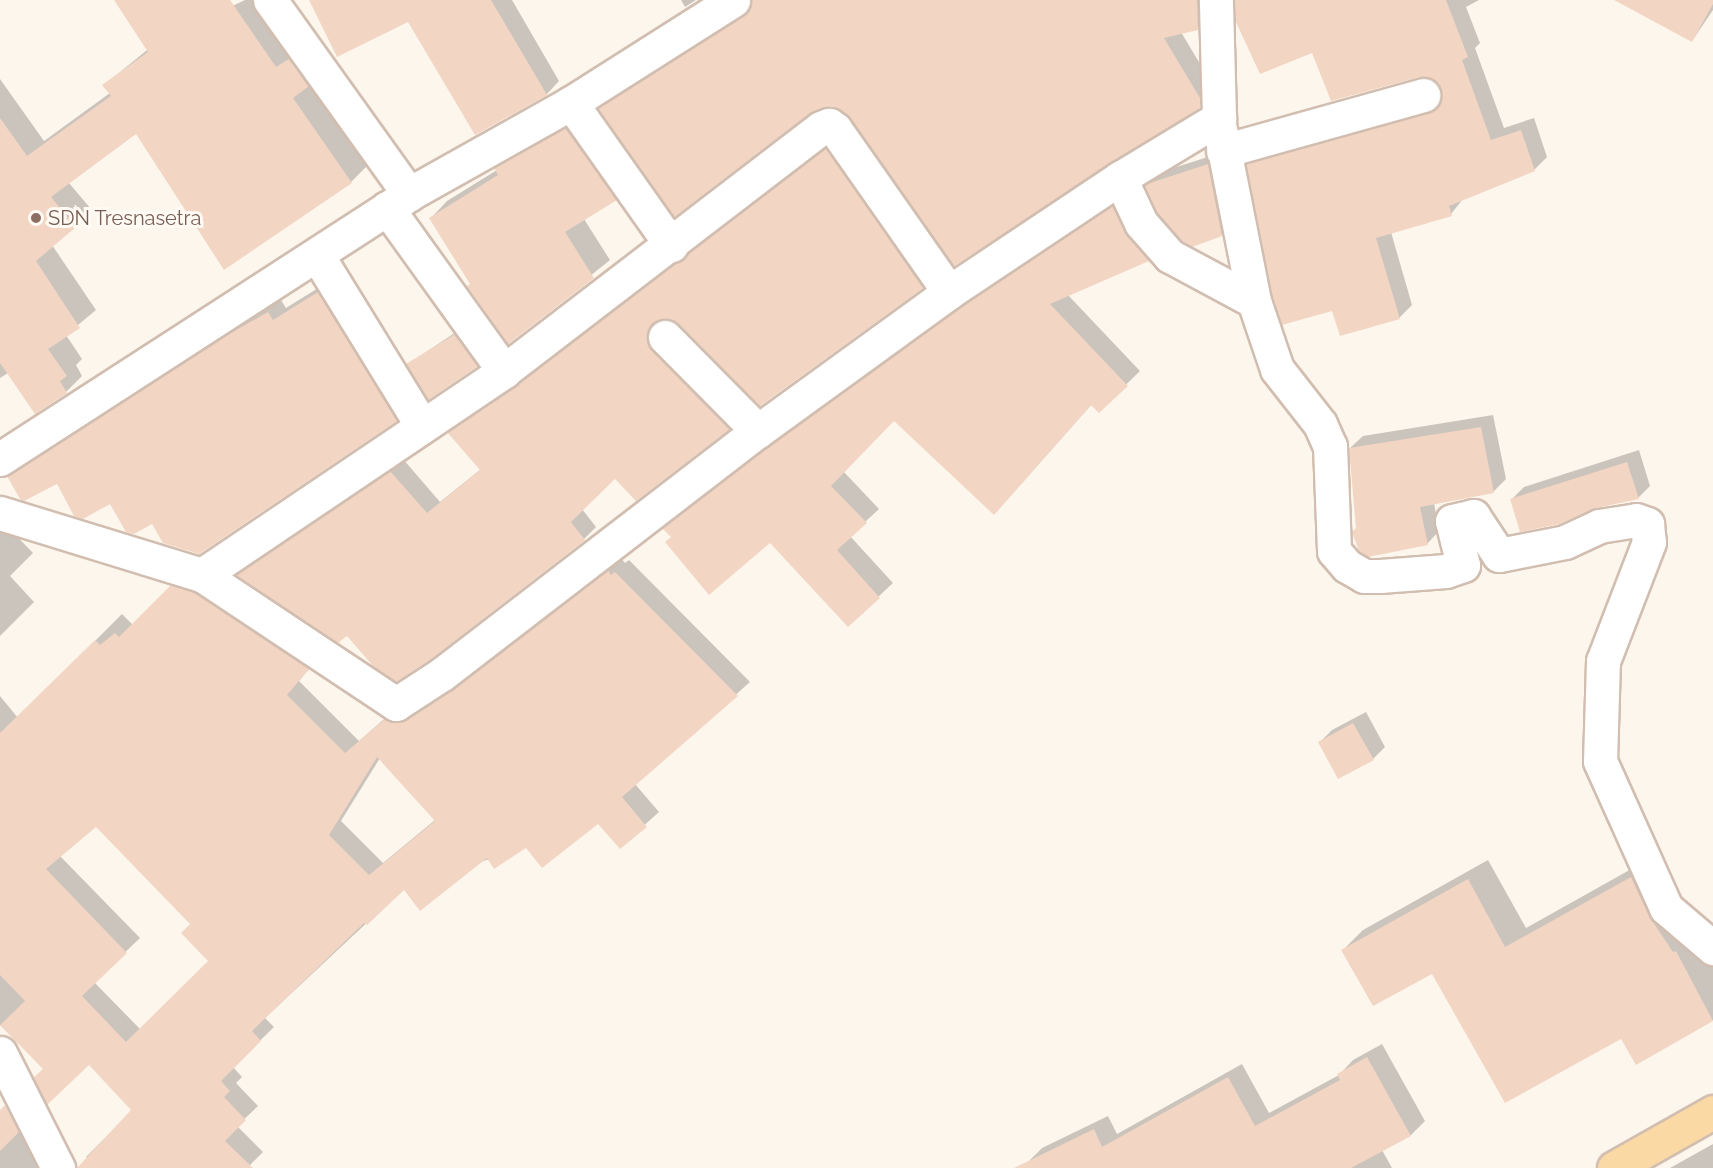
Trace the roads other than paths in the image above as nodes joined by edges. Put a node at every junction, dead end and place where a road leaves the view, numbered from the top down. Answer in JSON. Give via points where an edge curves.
{"nodes":[{"id":1,"x":270,"y":0,"type":"edge"},
{"id":2,"x":733,"y":0,"type":"edge"},
{"id":3,"x":1216,"y":0,"type":"edge"},
{"id":4,"x":1423,"y":95,"type":"dead end"},
{"id":5,"x":571,"y":103,"type":"junction"},
{"id":6,"x":1219,"y":118,"type":"junction"},
{"id":7,"x":1223,"y":151,"type":"junction"},
{"id":8,"x":1120,"y":178,"type":"junction"},
{"id":9,"x":398,"y":201,"type":"junction"},
{"id":10,"x":671,"y":245,"type":"junction"},
{"id":11,"x":317,"y":255,"type":"junction"},
{"id":12,"x":949,"y":292,"type":"junction"},
{"id":13,"x":1254,"y":301,"type":"junction"},
{"id":14,"x":665,"y":337,"type":"dead end"},
{"id":15,"x":504,"y":371,"type":"junction"},
{"id":16,"x":422,"y":426,"type":"junction"},
{"id":17,"x":758,"y":431,"type":"junction"},
{"id":18,"x":0,"y":459,"type":"edge"},
{"id":19,"x":0,"y":513,"type":"edge"},
{"id":20,"x":202,"y":575,"type":"junction"},
{"id":21,"x":1713,"y":948,"type":"edge"},
{"id":22,"x":0,"y":1053,"type":"edge"},
{"id":23,"x":1713,"y":1112,"type":"edge"},
{"id":24,"x":58,"y":1168,"type":"edge"},
{"id":25,"x":1614,"y":1168,"type":"edge"}],
"edges":[{"from":1,"to":9,"type":"street"},
{"from":2,"to":5,"type":"street"},
{"from":3,"to":6,"type":"street"},
{"from":4,"to":7,"type":"street"},
{"from":5,"to":9,"type":"street"},
{"from":5,"to":10,"type":"street"},
{"from":6,"to":7,"type":"street"},
{"from":6,"to":8,"type":"street"},
{"from":7,"to":13,"type":"street"},
{"from":8,"to":12,"type":"street"},
{"from":8,"to":13,"type":"street","via":[[1141,223],[1170,256]]},
{"from":9,"to":11,"type":"street"},
{"from":9,"to":15,"type":"street"},
{"from":10,"to":12,"type":"street","via":[[829,125]]},
{"from":10,"to":15,"type":"street"},
{"from":11,"to":16,"type":"street"},
{"from":11,"to":18,"type":"street"},
{"from":12,"to":17,"type":"street"},
{"from":13,"to":21,"type":"street","via":[[1277,369],[1320,424],[1330,446],[1334,551],[1347,566],[1365,576],[1446,571],[1463,565],[1452,520],[1473,516],[1499,555],[1565,542],[1599,526],[1636,520],[1647,524],[1649,542],[1603,661],[1600,761],[1666,908]]},
{"from":14,"to":17,"type":"street"},
{"from":15,"to":16,"type":"street"},
{"from":16,"to":20,"type":"street"},
{"from":17,"to":20,"type":"street","via":[[561,585],[396,704]]},
{"from":19,"to":20,"type":"street"},
{"from":22,"to":24,"type":"street"},
{"from":23,"to":25,"type":"main road"}]}
